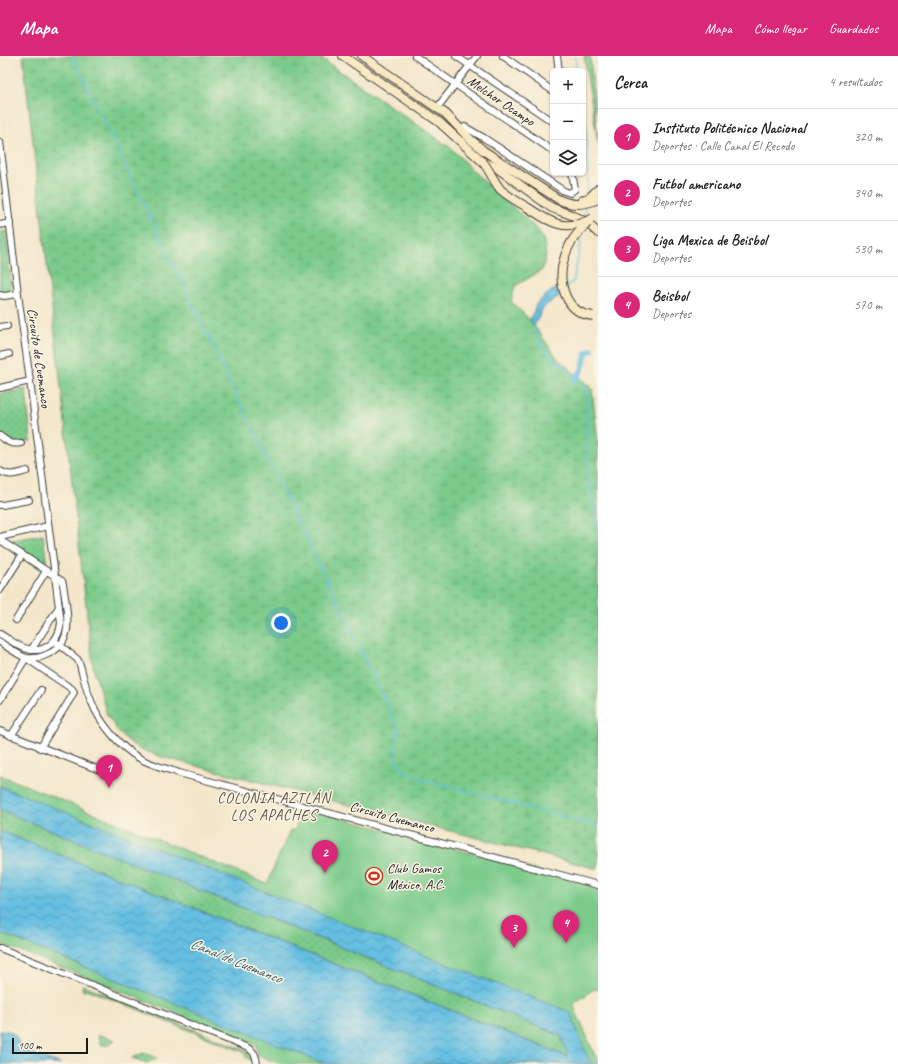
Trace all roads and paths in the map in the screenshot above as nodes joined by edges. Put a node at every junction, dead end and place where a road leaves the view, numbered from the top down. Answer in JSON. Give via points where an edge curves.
{"nodes":[{"id":1,"x":343,"y":56,"type":"edge"},
{"id":2,"x":362,"y":56,"type":"edge"},
{"id":3,"x":416,"y":56,"type":"edge"},
{"id":4,"x":456,"y":56,"type":"edge"},
{"id":5,"x":477,"y":56,"type":"edge"},
{"id":6,"x":503,"y":56,"type":"edge"},
{"id":7,"x":557,"y":56,"type":"edge"},
{"id":8,"x":470,"y":66,"type":"junction"},
{"id":9,"x":559,"y":68,"type":"edge"},
{"id":10,"x":455,"y":84,"type":"junction"},
{"id":11,"x":550,"y":89,"type":"edge"},
{"id":12,"x":437,"y":108,"type":"junction"},
{"id":13,"x":550,"y":120,"type":"edge"},
{"id":14,"x":464,"y":129,"type":"junction"},
{"id":15,"x":0,"y":142,"type":"edge"},
{"id":16,"x":550,"y":149,"type":"edge"},
{"id":17,"x":482,"y":160,"type":"junction"},
{"id":18,"x":572,"y":176,"type":"edge"},
{"id":19,"x":598,"y":188,"type":"edge"},
{"id":20,"x":598,"y":199,"type":"edge"},
{"id":21,"x":596,"y":216,"type":"edge"},
{"id":22,"x":10,"y":223,"type":"junction"},
{"id":23,"x":0,"y":225,"type":"edge"},
{"id":24,"x":598,"y":233,"type":"edge"},
{"id":25,"x":18,"y":294,"type":"junction"},
{"id":26,"x":0,"y":295,"type":"edge"},
{"id":27,"x":598,"y":316,"type":"edge"},
{"id":28,"x":9,"y":354,"type":"dead end"},
{"id":29,"x":0,"y":356,"type":"edge"},
{"id":30,"x":30,"y":381,"type":"junction"},
{"id":31,"x":0,"y":388,"type":"edge"},
{"id":32,"x":0,"y":436,"type":"edge"},
{"id":33,"x":21,"y":443,"type":"dead end"},
{"id":34,"x":0,"y":471,"type":"edge"},
{"id":35,"x":27,"y":472,"type":"dead end"},
{"id":36,"x":30,"y":500,"type":"dead end"},
{"id":37,"x":0,"y":504,"type":"edge"},
{"id":38,"x":48,"y":526,"type":"junction"},
{"id":39,"x":0,"y":539,"type":"edge"},
{"id":40,"x":22,"y":555,"type":"junction"},
{"id":41,"x":46,"y":571,"type":"junction"},
{"id":42,"x":55,"y":576,"type":"junction"},
{"id":43,"x":0,"y":590,"type":"edge"},
{"id":44,"x":59,"y":607,"type":"junction"},
{"id":45,"x":16,"y":620,"type":"dead end"},
{"id":46,"x":0,"y":634,"type":"edge"},
{"id":47,"x":55,"y":641,"type":"junction"},
{"id":48,"x":0,"y":642,"type":"edge"},
{"id":49,"x":61,"y":646,"type":"junction"},
{"id":50,"x":31,"y":650,"type":"junction"},
{"id":51,"x":26,"y":658,"type":"junction"},
{"id":52,"x":41,"y":690,"type":"dead end"},
{"id":53,"x":0,"y":700,"type":"edge"},
{"id":54,"x":0,"y":731,"type":"edge"},
{"id":55,"x":11,"y":736,"type":"junction"},
{"id":56,"x":40,"y":748,"type":"junction"},
{"id":57,"x":102,"y":772,"type":"dead end"},
{"id":58,"x":598,"y":885,"type":"edge"},
{"id":59,"x":0,"y":948,"type":"edge"},
{"id":60,"x":257,"y":1064,"type":"edge"}],
"edges":[{"from":1,"to":17,"type":"main road","via":[[439,122]]},
{"from":2,"to":12,"type":"main road"},
{"from":3,"to":10,"type":"street","name":"Melchor Ocampo"},
{"from":4,"to":8,"type":"street"},
{"from":5,"to":8,"type":"street"},
{"from":6,"to":11,"type":"street"},
{"from":7,"to":9,"type":"street"},
{"from":8,"to":10,"type":"street"},
{"from":8,"to":13,"type":"street"},
{"from":10,"to":12,"type":"street"},
{"from":10,"to":16,"type":"street","name":"Melchor Ocampo"},
{"from":12,"to":14,"type":"main road"},
{"from":14,"to":18,"type":"street","via":[[484,138],[567,193],[574,189]]},
{"from":14,"to":19,"type":"main road","via":[[566,199],[583,200],[590,197]]},
{"from":14,"to":20,"type":"main road","via":[[484,151],[562,202],[579,204]]},
{"from":15,"to":22,"type":"street","name":"Circuito de Cuemanco"},
{"from":17,"to":21,"type":"main road","bridge":true,"via":[[501,190],[549,221],[571,225],[584,223]]},
{"from":17,"to":24,"type":"main road","bridge":true,"via":[[549,206],[580,219]]},
{"from":21,"to":27,"type":"main road","bridge":true,"via":[[580,230],[570,246],[564,258],[562,282],[566,295],[578,312]]},
{"from":22,"to":23,"type":"street"},
{"from":22,"to":25,"type":"street","name":"Circuito de Cuemanco"},
{"from":25,"to":26,"type":"street"},
{"from":25,"to":30,"type":"street","name":"Circuito de Cuemanco"},
{"from":28,"to":29,"type":"street"},
{"from":30,"to":31,"type":"street"},
{"from":30,"to":38,"type":"street","name":"Circuito de Cuemanco"},
{"from":32,"to":33,"type":"street","via":[[10,443]]},
{"from":34,"to":35,"type":"street","via":[[8,475]]},
{"from":36,"to":37,"type":"street"},
{"from":38,"to":39,"type":"street"},
{"from":38,"to":42,"type":"street","name":"Circuito de Cuemanco"},
{"from":39,"to":40,"type":"street"},
{"from":40,"to":41,"type":"street"},
{"from":40,"to":43,"type":"street"},
{"from":41,"to":42,"type":"street"},
{"from":41,"to":45,"type":"street"},
{"from":42,"to":44,"type":"street","name":"Circuito de Cuemanco"},
{"from":42,"to":49,"type":"street","name":"Circuito de Cuemanco","via":[[63,584],[68,621]]},
{"from":44,"to":47,"type":"street","name":"Circuito de Cuemanco","via":[[60,628]]},
{"from":44,"to":50,"type":"street"},
{"from":46,"to":50,"type":"street"},
{"from":47,"to":49,"type":"street","name":"Circuito Cuemanco"},
{"from":47,"to":50,"type":"street","via":[[41,649]]},
{"from":48,"to":51,"type":"street"},
{"from":49,"to":51,"type":"street","via":[[50,654]]},
{"from":49,"to":58,"type":"street","name":"Circuito Cuemanco","via":[[80,663],[92,704],[110,732],[128,751],[149,763]]},
{"from":51,"to":53,"type":"street"},
{"from":51,"to":56,"type":"street","via":[[74,692]]},
{"from":52,"to":55,"type":"street"},
{"from":54,"to":55,"type":"street"},
{"from":55,"to":56,"type":"street"},
{"from":56,"to":57,"type":"street"},
{"from":59,"to":60,"type":"street","via":[[248,1048],[253,1051]]}]}
